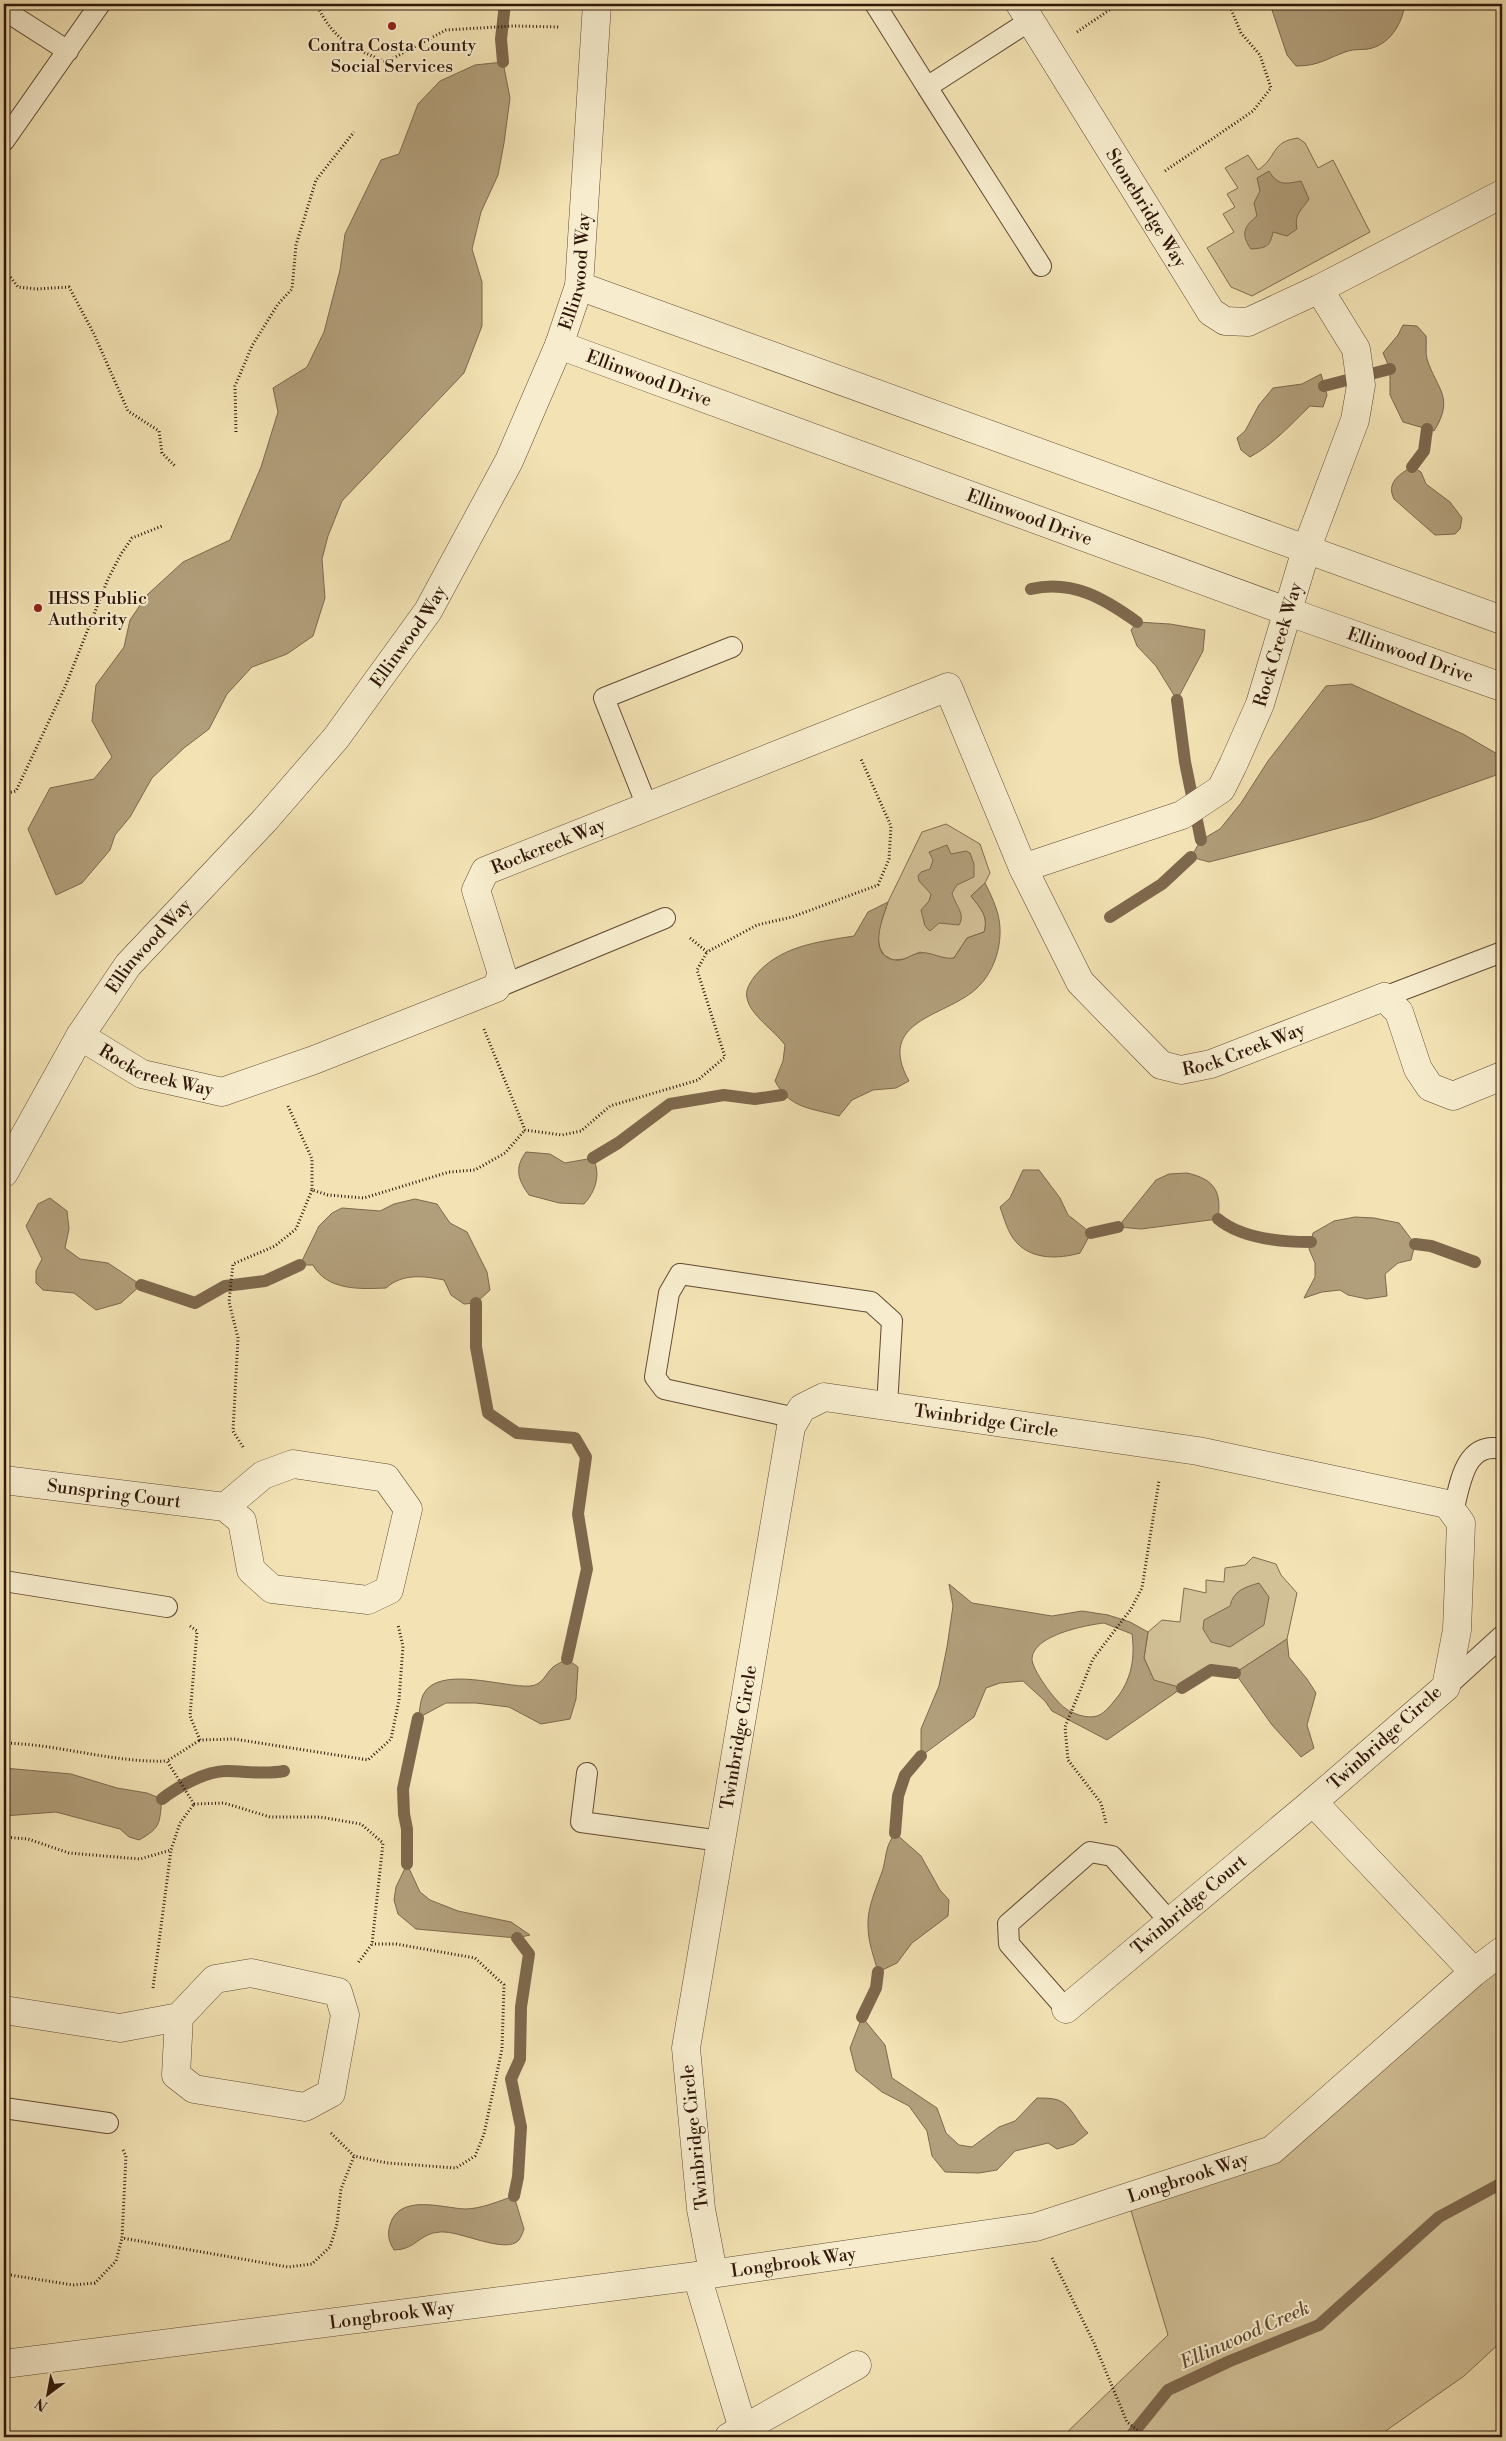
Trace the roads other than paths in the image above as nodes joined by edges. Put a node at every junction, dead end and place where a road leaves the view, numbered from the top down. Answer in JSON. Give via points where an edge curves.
{"nodes":[{"id":1,"x":100,"y":4,"type":"edge"},
{"id":2,"x":876,"y":4,"type":"edge"},
{"id":3,"x":4,"y":10,"type":"edge"},
{"id":4,"x":1026,"y":12,"type":"edge"},
{"id":5,"x":596,"y":16,"type":"edge"},
{"id":6,"x":68,"y":50,"type":"junction"},
{"id":7,"x":927,"y":87,"type":"junction"},
{"id":8,"x":4,"y":141,"type":"edge"},
{"id":9,"x":1502,"y":194,"type":"edge"},
{"id":10,"x":1041,"y":266,"type":"dead end"},
{"id":11,"x":579,"y":286,"type":"junction"},
{"id":12,"x":1319,"y":289,"type":"junction"},
{"id":13,"x":559,"y":344,"type":"junction"},
{"id":14,"x":1306,"y":550,"type":"junction"},
{"id":15,"x":1289,"y":612,"type":"junction"},
{"id":16,"x":1502,"y":620,"type":"edge"},
{"id":17,"x":732,"y":647,"type":"dead end"},
{"id":18,"x":948,"y":687,"type":"joint"},
{"id":19,"x":1502,"y":687,"type":"edge"},
{"id":20,"x":647,"y":806,"type":"junction"},
{"id":21,"x":1023,"y":868,"type":"junction"},
{"id":22,"x":665,"y":918,"type":"road end"},
{"id":23,"x":1502,"y":952,"type":"edge"},
{"id":24,"x":496,"y":988,"type":"junction"},
{"id":25,"x":1384,"y":997,"type":"junction"},
{"id":26,"x":80,"y":1036,"type":"junction"},
{"id":27,"x":1502,"y":1076,"type":"edge"},
{"id":28,"x":4,"y":1173,"type":"edge"},
{"id":29,"x":887,"y":1406,"type":"junction"},
{"id":30,"x":796,"y":1418,"type":"junction"},
{"id":31,"x":1502,"y":1449,"type":"edge"},
{"id":32,"x":4,"y":1480,"type":"edge"},
{"id":33,"x":225,"y":1507,"type":"junction"},
{"id":34,"x":1453,"y":1512,"type":"junction"},
{"id":35,"x":4,"y":1581,"type":"edge"},
{"id":36,"x":167,"y":1607,"type":"road end"},
{"id":37,"x":1502,"y":1636,"type":"edge"},
{"id":38,"x":1446,"y":1686,"type":"junction"},
{"id":39,"x":587,"y":1773,"type":"dead end"},
{"id":40,"x":1313,"y":1802,"type":"junction"},
{"id":41,"x":721,"y":1841,"type":"junction"},
{"id":42,"x":1170,"y":1922,"type":"junction"},
{"id":43,"x":1502,"y":1951,"type":"edge"},
{"id":44,"x":1474,"y":1972,"type":"junction"},
{"id":45,"x":1066,"y":2009,"type":"joint"},
{"id":46,"x":4,"y":2010,"type":"edge"},
{"id":47,"x":179,"y":2017,"type":"junction"},
{"id":48,"x":4,"y":2108,"type":"edge"},
{"id":49,"x":108,"y":2123,"type":"road end"},
{"id":50,"x":705,"y":2274,"type":"junction"},
{"id":51,"x":4,"y":2364,"type":"edge"},
{"id":52,"x":857,"y":2365,"type":"dead end"},
{"id":53,"x":735,"y":2433,"type":"edge"}],
"edges":[{"from":1,"to":6,"type":"lane"},
{"from":2,"to":7,"type":"lane"},
{"from":3,"to":6,"type":"lane"},
{"from":4,"to":7,"type":"lane"},
{"from":4,"to":12,"type":"street","name":"Stonebridge Way","via":[[1210,312],[1225,322],[1248,322]]},
{"from":5,"to":11,"type":"street","name":"Ellinwood Way"},
{"from":6,"to":8,"type":"lane"},
{"from":7,"to":10,"type":"lane"},
{"from":9,"to":12,"type":"street","name":"Stonebridge Way"},
{"from":11,"to":13,"type":"street","name":"Ellinwood Way"},
{"from":11,"to":14,"type":"street"},
{"from":12,"to":14,"type":"street","via":[[1356,349],[1361,385],[1355,420]]},
{"from":13,"to":15,"type":"street","name":"Ellinwood Drive"},
{"from":13,"to":26,"type":"street","name":"Ellinwood Way","via":[[509,461],[428,611],[336,738],[128,965]]},
{"from":14,"to":15,"type":"street","name":"Rock Creek Way"},
{"from":14,"to":16,"type":"street"},
{"from":15,"to":19,"type":"street","name":"Ellinwood Drive"},
{"from":15,"to":21,"type":"street","name":"Rock Creek Way","via":[[1260,704],[1221,789],[1182,815]]},
{"from":17,"to":20,"type":"lane","via":[[604,698]]},
{"from":18,"to":20,"type":"street","name":"Rockcreek Way"},
{"from":18,"to":21,"type":"street","name":"Rock Creek Way"},
{"from":20,"to":24,"type":"street","name":"Rockcreek Way","via":[[485,871],[476,890],[502,974]]},
{"from":21,"to":25,"type":"street","name":"Rock Creek Way","via":[[1080,982],[1161,1065],[1181,1070],[1211,1064]]},
{"from":22,"to":24,"type":"lane"},
{"from":23,"to":25,"type":"lane"},
{"from":24,"to":26,"type":"street","name":"Rockcreek Way","via":[[222,1092],[142,1074]]},
{"from":25,"to":27,"type":"street","via":[[1399,1012],[1418,1069],[1430,1087],[1453,1096]]},
{"from":26,"to":28,"type":"street","name":"Ellinwood Way"},
{"from":29,"to":30,"type":"street","name":"Twinbridge Circle","via":[[824,1397],[802,1408]]},
{"from":29,"to":30,"type":"lane","via":[[892,1321],[871,1302],[680,1274],[669,1293],[655,1377],[664,1389]]},
{"from":29,"to":34,"type":"street","name":"Twinbridge Circle","via":[[1198,1451],[1447,1504]]},
{"from":30,"to":41,"type":"street","name":"Twinbridge Circle","via":[[791,1426]]},
{"from":31,"to":34,"type":"lane","via":[[1496,1447],[1479,1452],[1468,1460]]},
{"from":32,"to":33,"type":"street","name":"Sunspring Court"},
{"from":33,"to":33,"type":"street","via":[[263,1475],[293,1464],[386,1478],[408,1509],[389,1590],[368,1600],[272,1589],[250,1570],[242,1521]]},
{"from":34,"to":38,"type":"street","name":"Twinbridge Circle","via":[[1461,1523],[1457,1630]]},
{"from":35,"to":36,"type":"lane"},
{"from":37,"to":38,"type":"lane"},
{"from":38,"to":40,"type":"street","name":"Twinbridge Circle"},
{"from":39,"to":41,"type":"lane","via":[[581,1822]]},
{"from":40,"to":42,"type":"street","name":"Twinbridge Court"},
{"from":40,"to":44,"type":"street","name":"Twinbridge Circle"},
{"from":41,"to":50,"type":"street","name":"Twinbridge Circle","via":[[686,2048]]},
{"from":42,"to":45,"type":"street","name":"Twinbridge Court"},
{"from":42,"to":45,"type":"lane","via":[[1112,1856],[1090,1852],[1008,1924],[1009,1944]]},
{"from":43,"to":44,"type":"street","name":"Longbrook Way"},
{"from":44,"to":50,"type":"street","name":"Longbrook Way","via":[[1272,2150],[1036,2227]]},
{"from":46,"to":47,"type":"street","via":[[120,2028]]},
{"from":47,"to":47,"type":"street","via":[[215,1979],[251,1973],[338,1992],[346,2015],[331,2093],[305,2107],[194,2089],[176,2075]]},
{"from":48,"to":49,"type":"lane"},
{"from":50,"to":51,"type":"street","name":"Longbrook Way"},
{"from":50,"to":53,"type":"street","name":"Twinbridge Circle"},
{"from":52,"to":53,"type":"street"}]}
